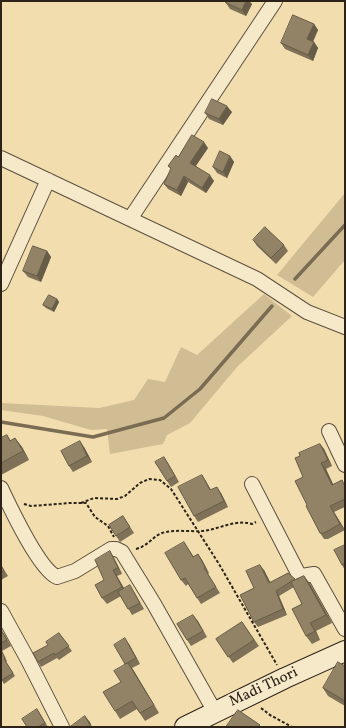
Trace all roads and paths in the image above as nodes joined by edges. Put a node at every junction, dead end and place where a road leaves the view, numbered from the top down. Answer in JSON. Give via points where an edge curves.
{"nodes":[{"id":1,"x":275,"y":1,"type":"edge"},
{"id":2,"x":1,"y":158,"type":"edge"},
{"id":3,"x":48,"y":180,"type":"junction"},
{"id":4,"x":130,"y":219,"type":"junction"},
{"id":5,"x":1,"y":284,"type":"edge"},
{"id":6,"x":345,"y":328,"type":"edge"},
{"id":7,"x":329,"y":431,"type":"dead end"},
{"id":8,"x":345,"y":465,"type":"edge"},
{"id":9,"x":252,"y":484,"type":"dead end"},
{"id":10,"x":3,"y":492,"type":"edge"},
{"id":11,"x":81,"y":503,"type":"junction"},
{"id":12,"x":260,"y":520,"type":"dead end"},
{"id":13,"x":198,"y":531,"type":"junction"},
{"id":14,"x":123,"y":554,"type":"junction"},
{"id":15,"x":1,"y":611,"type":"edge"},
{"id":16,"x":345,"y":629,"type":"edge"},
{"id":17,"x":345,"y":651,"type":"edge"},
{"id":18,"x":285,"y":678,"type":"junction"},
{"id":19,"x":254,"y":693,"type":"junction"},
{"id":20,"x":215,"y":712,"type":"junction"},
{"id":21,"x":62,"y":727,"type":"edge"},
{"id":22,"x":185,"y":727,"type":"edge"},
{"id":23,"x":292,"y":727,"type":"edge"}],
"edges":[{"from":1,"to":4,"type":"street"},
{"from":2,"to":3,"type":"street"},
{"from":3,"to":4,"type":"street"},
{"from":3,"to":5,"type":"street"},
{"from":4,"to":6,"type":"street","via":[[257,279],[307,312]]},
{"from":7,"to":8,"type":"street"},
{"from":9,"to":16,"type":"street","via":[[299,575],[312,573],[316,576]]},
{"from":10,"to":11,"type":"path","via":[[31,506]]},
{"from":10,"to":14,"type":"street","via":[[41,562],[53,575],[57,577],[75,571],[111,549]]},
{"from":11,"to":13,"type":"path","via":[[94,498],[117,499],[149,480],[160,480],[171,489]]},
{"from":11,"to":14,"type":"path","via":[[86,503],[95,517],[108,526]]},
{"from":12,"to":13,"type":"path","via":[[252,524],[245,522]]},
{"from":13,"to":14,"type":"path","via":[[162,533],[144,547]]},
{"from":13,"to":18,"type":"path"},
{"from":14,"to":20,"type":"street"},
{"from":15,"to":21,"type":"street"},
{"from":17,"to":18,"type":"main road","name":"Madi Thori"},
{"from":18,"to":19,"type":"main road","name":"Madi Thori"},
{"from":19,"to":20,"type":"main road","name":"Madi Thori"},
{"from":19,"to":23,"type":"path","via":[[258,706]]},
{"from":20,"to":22,"type":"main road","name":"Madi Thori"}]}
